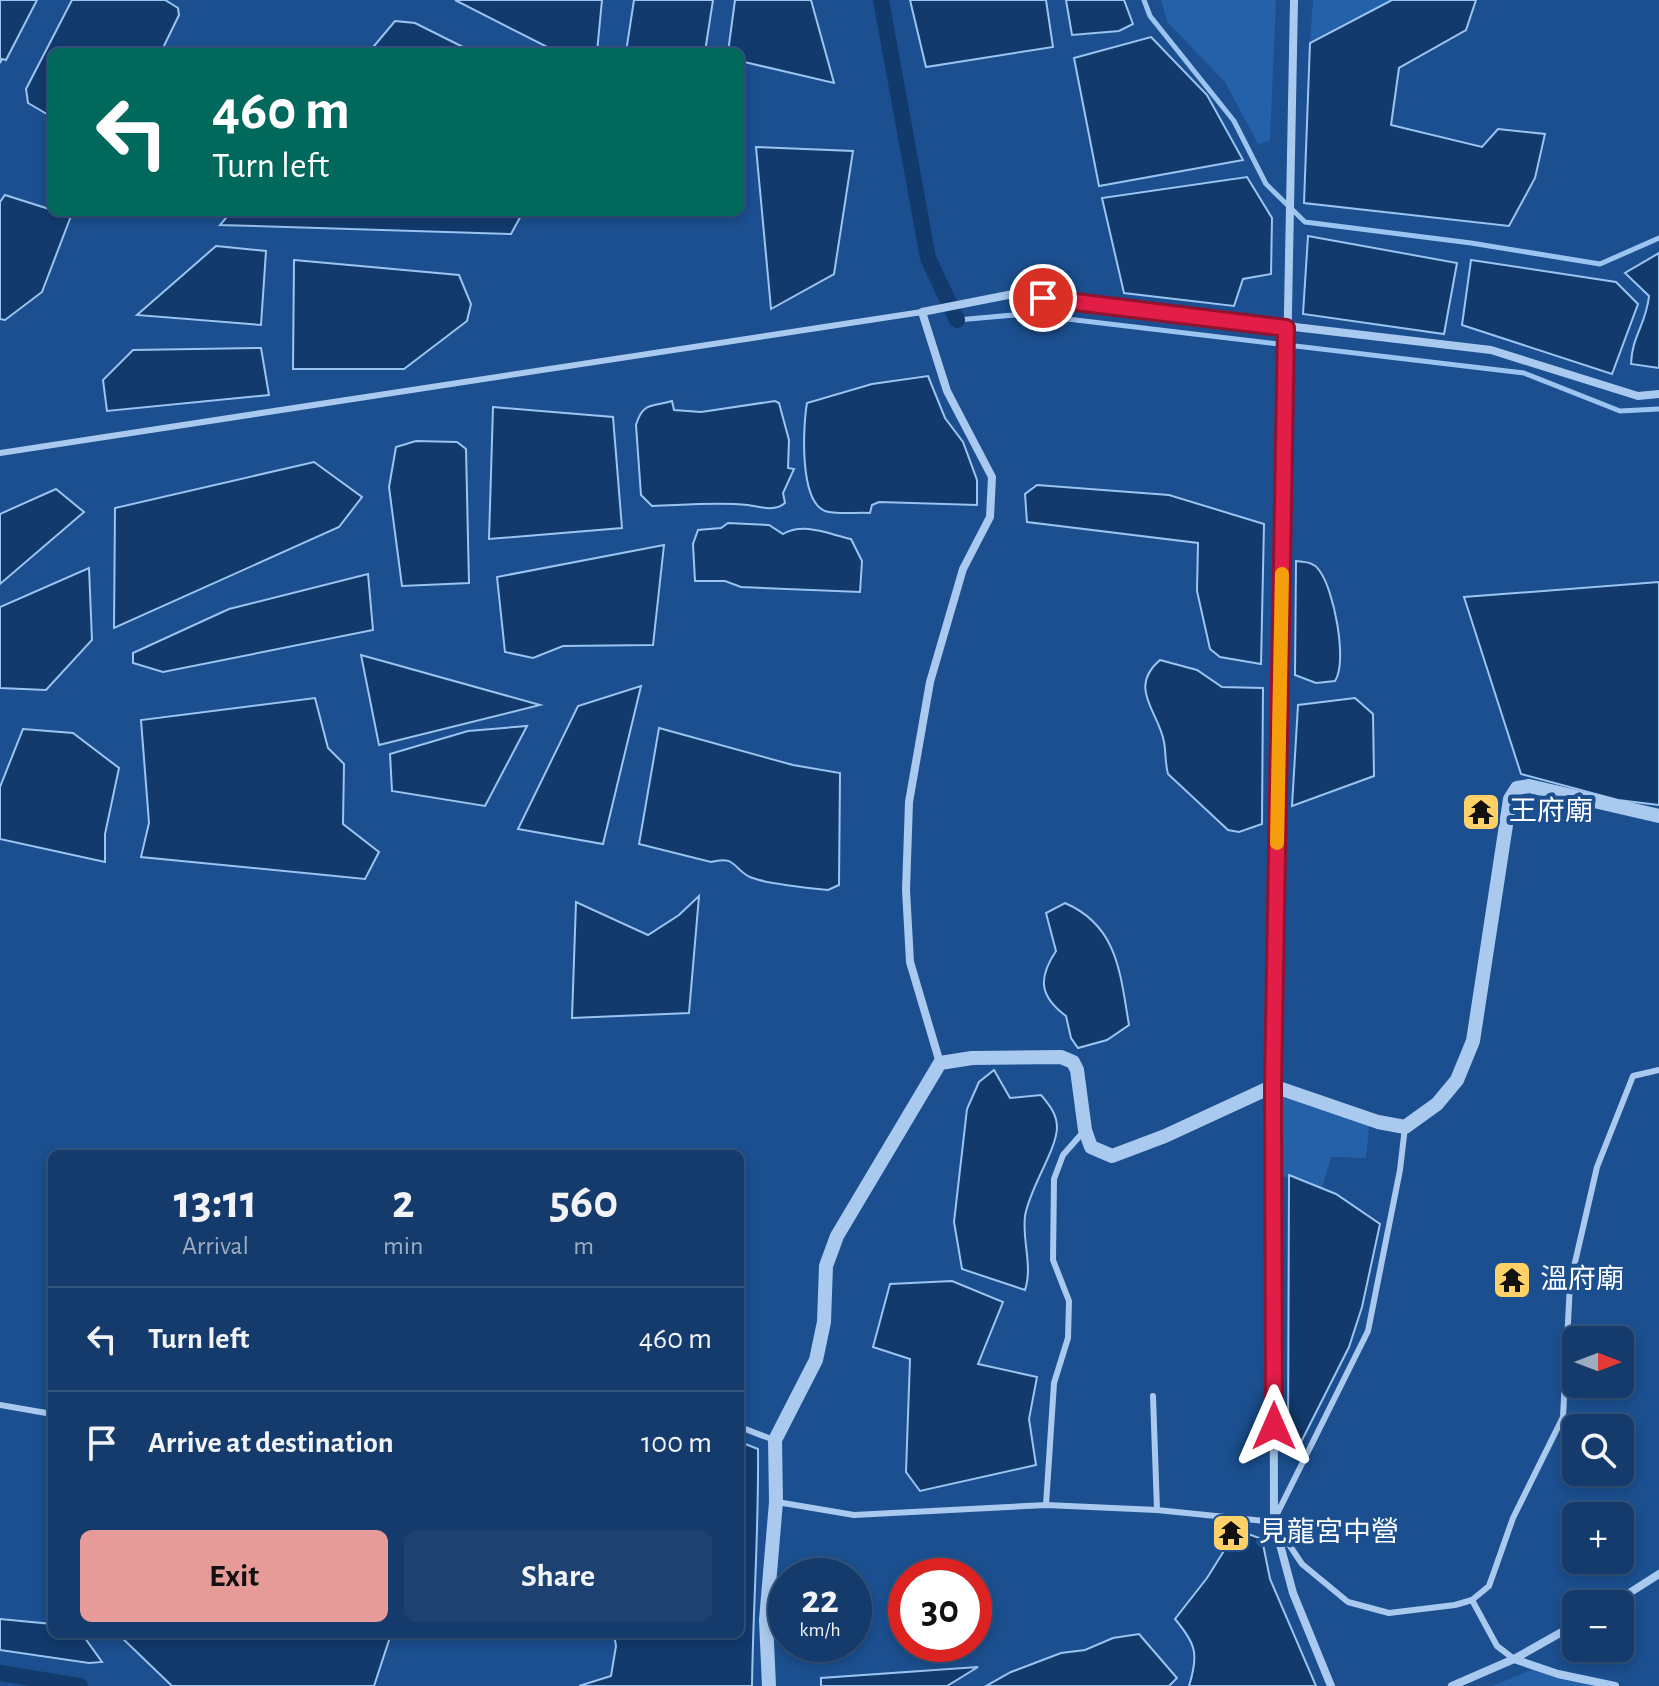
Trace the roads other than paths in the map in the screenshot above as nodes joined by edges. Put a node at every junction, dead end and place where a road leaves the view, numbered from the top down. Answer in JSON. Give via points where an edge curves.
{"nodes":[{"id":1,"x":1294,"y":0,"type":"edge"},
{"id":2,"x":922,"y":312,"type":"junction"},
{"id":3,"x":1286,"y":328,"type":"junction"},
{"id":4,"x":1659,"y":394,"type":"edge"},
{"id":5,"x":0,"y":453,"type":"edge"},
{"id":6,"x":1659,"y":816,"type":"edge"},
{"id":7,"x":940,"y":1063,"type":"junction"},
{"id":8,"x":1659,"y":1070,"type":"edge"},
{"id":9,"x":1273,"y":1086,"type":"junction"},
{"id":10,"x":1405,"y":1127,"type":"junction"},
{"id":11,"x":1085,"y":1130,"type":"junction"},
{"id":12,"x":1153,"y":1396,"type":"dead end"},
{"id":13,"x":0,"y":1405,"type":"edge"},
{"id":14,"x":48,"y":1413,"type":"edge"},
{"id":15,"x":744,"y":1428,"type":"edge"},
{"id":16,"x":775,"y":1440,"type":"junction"},
{"id":17,"x":776,"y":1502,"type":"junction"},
{"id":18,"x":1046,"y":1505,"type":"junction"},
{"id":19,"x":1157,"y":1510,"type":"junction"},
{"id":20,"x":1274,"y":1522,"type":"junction"},
{"id":21,"x":1659,"y":1574,"type":"edge"},
{"id":22,"x":1634,"y":1590,"type":"edge"},
{"id":23,"x":1472,"y":1600,"type":"junction"},
{"id":24,"x":1562,"y":1632,"type":"edge"},
{"id":25,"x":1514,"y":1659,"type":"junction"},
{"id":26,"x":769,"y":1686,"type":"edge"},
{"id":27,"x":1331,"y":1686,"type":"edge"},
{"id":28,"x":1452,"y":1686,"type":"edge"},
{"id":29,"x":1615,"y":1686,"type":"edge"}],
"edges":[{"from":1,"to":3,"type":"street"},
{"from":2,"to":3,"type":"street","via":[[1013,294]]},
{"from":2,"to":5,"type":"lane"},
{"from":2,"to":7,"type":"street","via":[[947,391],[992,477],[990,517],[963,569],[930,682],[909,802],[910,962]]},
{"from":3,"to":4,"type":"street","via":[[1491,350],[1638,396]]},
{"from":3,"to":9,"type":"street"},
{"from":6,"to":10,"type":"street","via":[[1529,786],[1517,788],[1510,799],[1473,1041],[1457,1080],[1437,1104]]},
{"from":7,"to":11,"type":"street","via":[[1061,1057],[1073,1062]]},
{"from":7,"to":16,"type":"street","via":[[837,1236],[826,1266],[816,1360]]},
{"from":8,"to":23,"type":"lane","via":[[1633,1076],[1597,1167],[1570,1284],[1563,1417],[1513,1518],[1489,1586]]},
{"from":9,"to":10,"type":"street"},
{"from":9,"to":11,"type":"street","via":[[1112,1156],[1091,1147]]},
{"from":9,"to":20,"type":"street"},
{"from":10,"to":20,"type":"lane","via":[[1368,1331]]},
{"from":11,"to":18,"type":"lane","via":[[1063,1155],[1054,1179],[1053,1260],[1069,1301],[1068,1338],[1054,1383]]},
{"from":12,"to":19,"type":"lane"},
{"from":13,"to":14,"type":"lane"},
{"from":15,"to":16,"type":"lane"},
{"from":16,"to":17,"type":"street"},
{"from":17,"to":18,"type":"lane","via":[[854,1515]]},
{"from":17,"to":26,"type":"street","via":[[766,1620]]},
{"from":18,"to":19,"type":"lane"},
{"from":19,"to":20,"type":"lane"},
{"from":20,"to":23,"type":"lane","via":[[1302,1564],[1348,1602],[1389,1613]]},
{"from":20,"to":27,"type":"street","via":[[1293,1593]]},
{"from":21,"to":22,"type":"street"},
{"from":23,"to":25,"type":"lane","via":[[1497,1646]]},
{"from":24,"to":25,"type":"street"},
{"from":25,"to":28,"type":"street"},
{"from":25,"to":29,"type":"street"}]}
